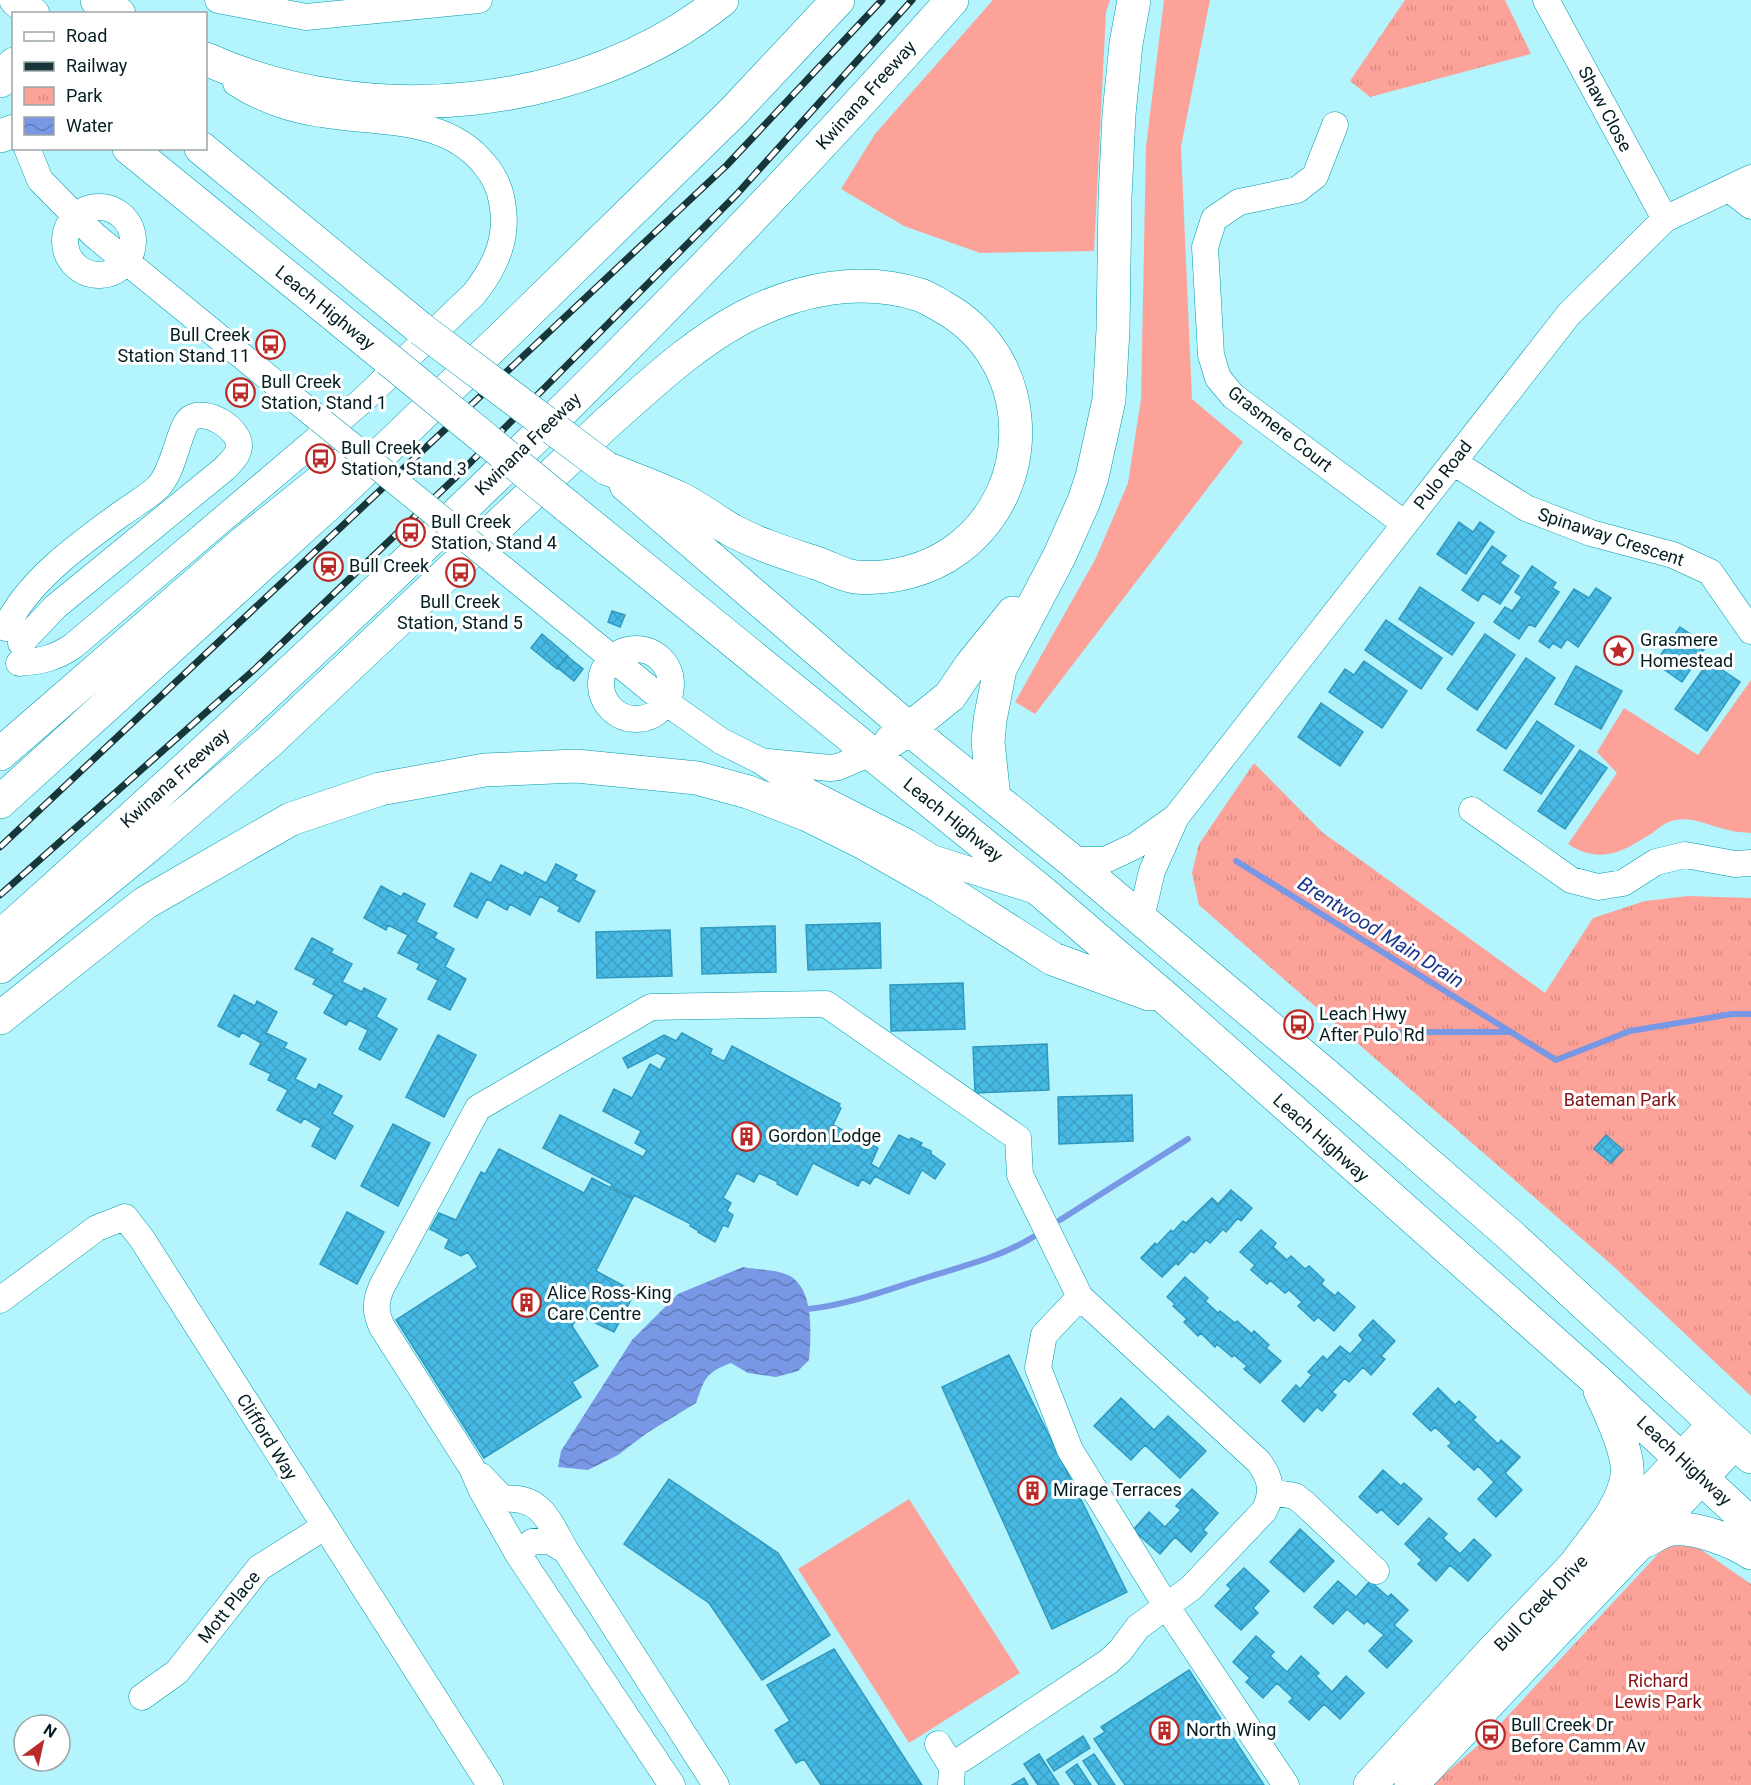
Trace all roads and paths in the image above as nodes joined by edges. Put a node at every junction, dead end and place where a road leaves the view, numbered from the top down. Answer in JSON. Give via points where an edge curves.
{"nodes":[{"id":1,"x":16,"y":0,"type":"edge"},
{"id":2,"x":97,"y":0,"type":"edge"},
{"id":3,"x":218,"y":0,"type":"edge"},
{"id":4,"x":479,"y":0,"type":"edge"},
{"id":5,"x":722,"y":0,"type":"edge"},
{"id":6,"x":838,"y":0,"type":"edge"},
{"id":7,"x":952,"y":0,"type":"edge"},
{"id":8,"x":1134,"y":0,"type":"edge"},
{"id":9,"x":1546,"y":0,"type":"edge"},
{"id":10,"x":31,"y":12,"type":"edge"},
{"id":11,"x":115,"y":12,"type":"edge"},
{"id":12,"x":207,"y":61,"type":"edge"},
{"id":13,"x":207,"y":62,"type":"edge"},
{"id":14,"x":12,"y":66,"type":"edge"},
{"id":15,"x":0,"y":81,"type":"edge"},
{"id":16,"x":1335,"y":125,"type":"dead end"},
{"id":17,"x":28,"y":150,"type":"edge"},
{"id":18,"x":43,"y":150,"type":"edge"},
{"id":19,"x":131,"y":150,"type":"edge"},
{"id":20,"x":203,"y":150,"type":"edge"},
{"id":21,"x":1740,"y":184,"type":"edge"},
{"id":22,"x":57,"y":195,"type":"junction"},
{"id":23,"x":1751,"y":206,"type":"edge"},
{"id":24,"x":74,"y":216,"type":"junction"},
{"id":25,"x":1665,"y":219,"type":"junction"},
{"id":26,"x":127,"y":261,"type":"junction"},
{"id":27,"x":512,"y":328,"type":"junction"},
{"id":28,"x":1453,"y":462,"type":"junction"},
{"id":29,"x":606,"y":468,"type":"junction"},
{"id":30,"x":1405,"y":524,"type":"junction"},
{"id":31,"x":1059,"y":556,"type":"junction"},
{"id":32,"x":1751,"y":631,"type":"edge"},
{"id":33,"x":9,"y":647,"type":"edge"},
{"id":34,"x":611,"y":658,"type":"junction"},
{"id":35,"x":667,"y":703,"type":"junction"},
{"id":36,"x":909,"y":729,"type":"junction"},
{"id":37,"x":872,"y":753,"type":"junction"},
{"id":38,"x":0,"y":754,"type":"edge"},
{"id":39,"x":759,"y":760,"type":"junction"},
{"id":40,"x":994,"y":798,"type":"junction"},
{"id":41,"x":0,"y":802,"type":"edge"},
{"id":42,"x":1472,"y":810,"type":"dead end"},
{"id":43,"x":1176,"y":817,"type":"junction"},
{"id":44,"x":1071,"y":860,"type":"junction"},
{"id":45,"x":1751,"y":863,"type":"edge"},
{"id":46,"x":1042,"y":892,"type":"junction"},
{"id":47,"x":1141,"y":918,"type":"junction"},
{"id":48,"x":0,"y":937,"type":"edge"},
{"id":49,"x":0,"y":967,"type":"edge"},
{"id":50,"x":1168,"y":1000,"type":"junction"},
{"id":51,"x":0,"y":1018,"type":"edge"},
{"id":52,"x":1080,"y":1297,"type":"junction"},
{"id":53,"x":0,"y":1300,"type":"edge"},
{"id":54,"x":1595,"y":1379,"type":"junction"},
{"id":55,"x":1734,"y":1441,"type":"edge"},
{"id":56,"x":472,"y":1468,"type":"junction"},
{"id":57,"x":1692,"y":1469,"type":"junction"},
{"id":58,"x":1271,"y":1492,"type":"junction"},
{"id":59,"x":1751,"y":1524,"type":"edge"},
{"id":60,"x":324,"y":1527,"type":"junction"},
{"id":61,"x":1643,"y":1542,"type":"junction"},
{"id":62,"x":566,"y":1551,"type":"junction"},
{"id":63,"x":1751,"y":1553,"type":"edge"},
{"id":64,"x":518,"y":1554,"type":"junction"},
{"id":65,"x":1575,"y":1565,"type":"junction"},
{"id":66,"x":1376,"y":1571,"type":"dead end"},
{"id":67,"x":1167,"y":1607,"type":"junction"},
{"id":68,"x":142,"y":1697,"type":"dead end"},
{"id":69,"x":962,"y":1758,"type":"dead end"},
{"id":70,"x":1414,"y":1782,"type":"edge"},
{"id":71,"x":487,"y":1784,"type":"edge"},
{"id":72,"x":672,"y":1785,"type":"edge"},
{"id":73,"x":716,"y":1785,"type":"edge"},
{"id":74,"x":941,"y":1785,"type":"edge"},
{"id":75,"x":951,"y":1785,"type":"edge"},
{"id":76,"x":1286,"y":1785,"type":"edge"},
{"id":77,"x":1370,"y":1785,"type":"edge"}],
"edges":[{"from":1,"to":10,"type":"main road"},
{"from":2,"to":11,"type":"main road"},
{"from":3,"to":4,"type":"street","via":[[306,17]]},
{"from":5,"to":12,"type":"main road","via":[[668,36],[618,61],[558,82],[492,97],[430,101],[348,98],[280,86]]},
{"from":6,"to":27,"type":"main road","via":[[733,112]]},
{"from":7,"to":48,"type":"main road","name":"Kwinana Freeway","via":[[766,204],[598,377],[371,597]]},
{"from":8,"to":31,"type":"main road","via":[[1119,114],[1109,400],[1092,477]]},
{"from":9,"to":25,"type":"street","name":"Shaw Close"},
{"from":13,"to":33,"type":"street","via":[[248,91],[281,104],[318,114],[412,124],[460,140],[476,153],[500,191],[504,235],[498,256],[474,294],[345,416],[73,646],[37,663]]},
{"from":14,"to":15,"type":"main road"},
{"from":16,"to":30,"type":"street","name":"Grasmere Court","via":[[1315,176],[1297,190],[1239,202],[1214,219],[1205,247],[1210,355],[1218,378],[1233,396]]},
{"from":17,"to":22,"type":"street","via":[[40,180]]},
{"from":18,"to":22,"type":"street","via":[[55,177]]},
{"from":19,"to":37,"type":"main road","name":"Leach Highway","bridge":true},
{"from":20,"to":29,"type":"main road","bridge":true,"via":[[421,329]]},
{"from":21,"to":23,"type":"street"},
{"from":21,"to":25,"type":"street","name":"Pulo Road"},
{"from":22,"to":24,"type":"street"},
{"from":24,"to":26,"type":"street"},
{"from":24,"to":26,"type":"street","via":[[64,236],[65,248],[76,267],[86,273],[108,274]]},
{"from":25,"to":28,"type":"street","name":"Pulo Road","via":[[1569,314]]},
{"from":26,"to":34,"type":"street","bridge":true},
{"from":27,"to":38,"type":"main road","via":[[242,544]]},
{"from":27,"to":41,"type":"main road","via":[[335,498]]},
{"from":28,"to":30,"type":"street","name":"Pulo Road"},
{"from":28,"to":32,"type":"street","name":"Spinaway Crescent","via":[[1526,508],[1591,533],[1673,555],[1710,572]]},
{"from":29,"to":36,"type":"main road"},
{"from":29,"to":49,"type":"main road","via":[[681,499],[773,550],[855,577],[900,574],[943,559],[973,538],[995,509],[1010,478],[1017,442],[1013,404],[1001,367],[982,339],[959,316],[922,296],[881,286],[839,286],[797,294],[742,318],[692,350],[642,392],[270,741]]},
{"from":30,"to":43,"type":"street","name":"Pulo Road"},
{"from":31,"to":36,"type":"main road","via":[[950,696]]},
{"from":31,"to":40,"type":"main road","via":[[1000,669],[988,742]]},
{"from":33,"to":33,"type":"street","via":[[12,614],[33,586],[89,537],[158,487],[173,464],[191,417],[206,416],[231,429],[239,440],[239,448],[224,469]]},
{"from":34,"to":35,"type":"street"},
{"from":34,"to":35,"type":"street","via":[[601,680],[606,702],[614,711],[636,719],[648,717]]},
{"from":35,"to":39,"type":"street","via":[[721,741]]},
{"from":36,"to":37,"type":"main road"},
{"from":36,"to":40,"type":"main road"},
{"from":37,"to":39,"type":"street","via":[[830,768]]},
{"from":37,"to":46,"type":"main road","name":"Leach Highway"},
{"from":39,"to":46,"type":"street","via":[[803,789],[879,826],[932,858]]},
{"from":40,"to":44,"type":"main road"},
{"from":42,"to":45,"type":"street","via":[[1570,880],[1598,887],[1623,883],[1656,862],[1685,855]]},
{"from":43,"to":44,"type":"street","name":"Pulo Road","via":[[1135,846],[1105,860]]},
{"from":43,"to":47,"type":"street","name":"Pulo Road","via":[[1152,870]]},
{"from":44,"to":47,"type":"main road"},
{"from":46,"to":50,"type":"main road","name":"Leach Highway"},
{"from":47,"to":55,"type":"main road","via":[[1510,1234]]},
{"from":50,"to":51,"type":"main road","via":[[1053,959],[941,887],[808,815],[697,778],[576,766],[485,770],[380,789],[291,819],[145,903]]},
{"from":50,"to":54,"type":"main road","name":"Leach Highway"},
{"from":52,"to":56,"type":"street","via":[[1020,1175],[1018,1138],[826,1004],[651,1007],[478,1108],[379,1292],[375,1311],[382,1327]]},
{"from":52,"to":58,"type":"street","via":[[1259,1462]]},
{"from":52,"to":67,"type":"street","via":[[1044,1335],[1038,1368],[1070,1450]]},
{"from":53,"to":60,"type":"street","name":"Clifford Way","via":[[97,1228],[125,1217]]},
{"from":54,"to":57,"type":"main road","name":"Leach Highway"},
{"from":54,"to":65,"type":"main road","via":[[1617,1431],[1627,1475],[1621,1498]]},
{"from":55,"to":57,"type":"main road","name":"Bull Creek Drive"},
{"from":56,"to":62,"type":"street","via":[[503,1498],[519,1497],[534,1503]]},
{"from":56,"to":64,"type":"street"},
{"from":57,"to":59,"type":"main road","name":"Leach Highway"},
{"from":57,"to":61,"type":"main road","name":"Bull Creek Drive"},
{"from":57,"to":65,"type":"main road","name":"Bull Creek Drive"},
{"from":58,"to":66,"type":"street","via":[[1295,1497],[1305,1504]]},
{"from":58,"to":67,"type":"street","via":[[1264,1510],[1191,1588]]},
{"from":60,"to":68,"type":"street","name":"Mott Place","via":[[259,1568],[177,1672]]},
{"from":60,"to":71,"type":"street","name":"Clifford Way"},
{"from":61,"to":63,"type":"main road","via":[[1673,1528],[1738,1544]]},
{"from":61,"to":70,"type":"main road","name":"Bull Creek Drive"},
{"from":62,"to":64,"type":"street","via":[[548,1540],[532,1542]]},
{"from":62,"to":73,"type":"street"},
{"from":64,"to":72,"type":"street"},
{"from":65,"to":77,"type":"main road","name":"Bull Creek Drive"},
{"from":67,"to":69,"type":"street","via":[[1138,1627],[1108,1662]]},
{"from":67,"to":76,"type":"street"},
{"from":74,"to":75,"type":"street","via":[[941,1768],[934,1747],[952,1767]]}]}
